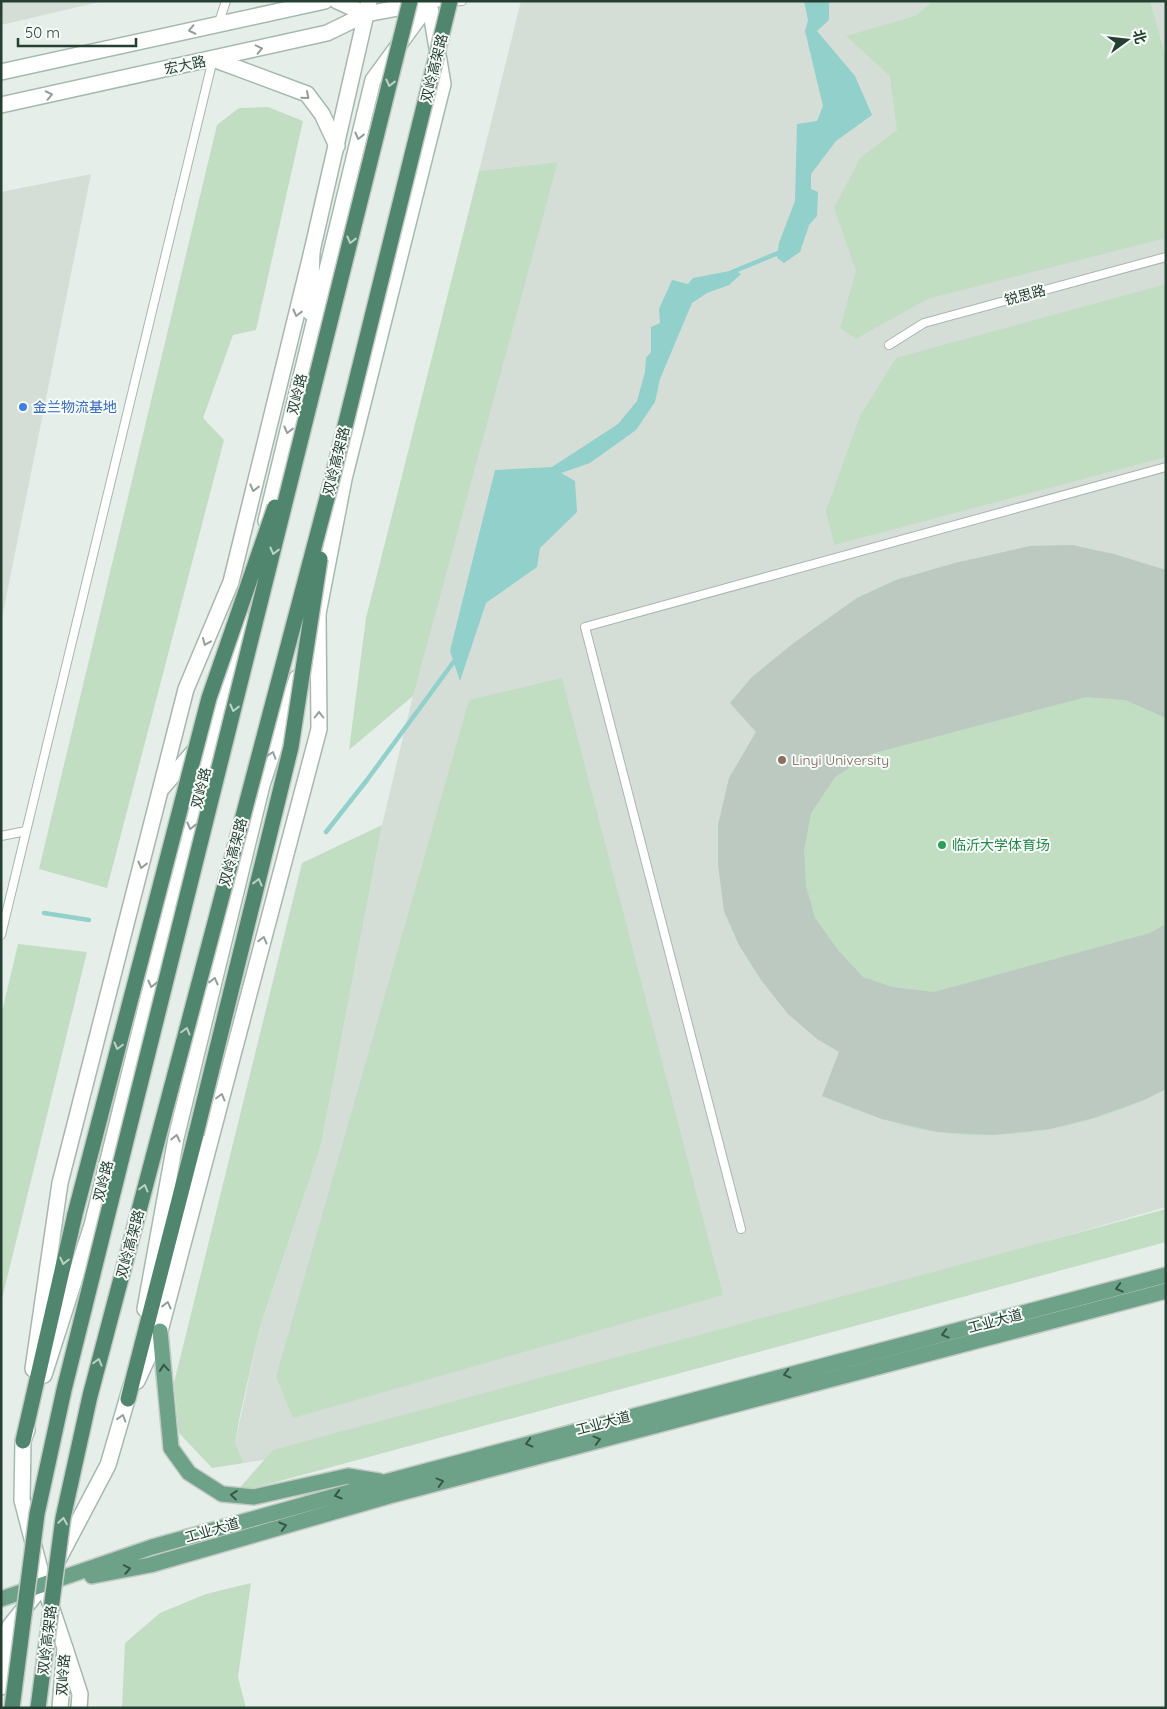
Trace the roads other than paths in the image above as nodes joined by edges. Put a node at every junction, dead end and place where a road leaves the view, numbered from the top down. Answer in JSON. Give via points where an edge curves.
{"nodes":[{"id":1,"x":226,"y":1,"type":"edge"},
{"id":2,"x":325,"y":1,"type":"edge"},
{"id":3,"x":337,"y":1,"type":"edge"},
{"id":4,"x":410,"y":1,"type":"edge"},
{"id":5,"x":450,"y":1,"type":"edge"},
{"id":6,"x":462,"y":1,"type":"edge"},
{"id":7,"x":430,"y":2,"type":"edge"},
{"id":8,"x":368,"y":8,"type":"edge"},
{"id":9,"x":218,"y":25,"type":"junction"},
{"id":10,"x":213,"y":59,"type":"junction"},
{"id":11,"x":1,"y":72,"type":"edge"},
{"id":12,"x":1,"y":105,"type":"edge"},
{"id":13,"x":337,"y":146,"type":"junction"},
{"id":14,"x":312,"y":251,"type":"junction"},
{"id":15,"x":1166,"y":257,"type":"edge"},
{"id":16,"x":310,"y":342,"type":"junction"},
{"id":17,"x":889,"y":346,"type":"dead end"},
{"id":18,"x":308,"y":414,"type":"junction"},
{"id":19,"x":1166,"y":467,"type":"edge"},
{"id":20,"x":331,"y":482,"type":"junction"},
{"id":21,"x":318,"y":615,"type":"junction"},
{"id":22,"x":216,"y":726,"type":"junction"},
{"id":23,"x":161,"y":789,"type":"junction"},
{"id":24,"x":26,"y":831,"type":"junction"},
{"id":25,"x":1,"y":836,"type":"edge"},
{"id":26,"x":1,"y":935,"type":"edge"},
{"id":27,"x":741,"y":1229,"type":"dead end"},
{"id":28,"x":1166,"y":1275,"type":"edge"},
{"id":29,"x":1166,"y":1291,"type":"edge"},
{"id":30,"x":160,"y":1331,"type":"junction"},
{"id":31,"x":128,"y":1398,"type":"junction"},
{"id":32,"x":23,"y":1441,"type":"junction"},
{"id":33,"x":385,"y":1482,"type":"junction"},
{"id":34,"x":44,"y":1585,"type":"junction"},
{"id":35,"x":1,"y":1588,"type":"edge"},
{"id":36,"x":1,"y":1599,"type":"edge"},
{"id":37,"x":6,"y":1630,"type":"edge"},
{"id":38,"x":65,"y":1648,"type":"junction"},
{"id":39,"x":1,"y":1687,"type":"edge"},
{"id":40,"x":12,"y":1708,"type":"edge"},
{"id":41,"x":38,"y":1708,"type":"edge"},
{"id":42,"x":60,"y":1708,"type":"edge"},
{"id":43,"x":78,"y":1708,"type":"edge"}],
"edges":[{"from":1,"to":9,"type":"lane"},
{"from":2,"to":9,"type":"main road"},
{"from":3,"to":8,"type":"main road"},
{"from":4,"to":18,"type":"highway","name":"双岭高架路","one_way":true,"bridge":true},
{"from":5,"to":20,"type":"highway","name":"双岭高架路","bridge":true},
{"from":6,"to":7,"type":"lane"},
{"from":7,"to":8,"type":"main road","name":"宏大路"},
{"from":7,"to":16,"type":"main road","name":"双岭路","one_way":true,"via":[[373,80]]},
{"from":7,"to":21,"type":"main road","via":[[443,84],[344,479]]},
{"from":10,"to":8,"type":"main road","name":"宏大路","one_way":true,"via":[[327,33]]},
{"from":8,"to":13,"type":"main road"},
{"from":9,"to":11,"type":"main road","one_way":true},
{"from":12,"to":10,"type":"main road","name":"宏大路","one_way":true},
{"from":10,"to":13,"type":"main road","one_way":true,"via":[[307,94],[322,114]]},
{"from":10,"to":24,"type":"lane"},
{"from":13,"to":14,"type":"main road"},
{"from":14,"to":16,"type":"main road"},
{"from":14,"to":23,"type":"main road","one_way":true,"via":[[231,582],[186,690]]},
{"from":15,"to":17,"type":"lane","name":"锐思路","via":[[924,323]]},
{"from":16,"to":22,"type":"main road","name":"双岭路","one_way":true},
{"from":18,"to":32,"type":"highway","one_way":true,"bridge":true,"via":[[209,698],[75,1214]]},
{"from":18,"to":40,"type":"highway","name":"双岭高架路","one_way":true,"bridge":true,"via":[[64,1390],[37,1514]]},
{"from":19,"to":27,"type":"lane","via":[[584,627]]},
{"from":31,"to":20,"type":"highway","one_way":true,"bridge":true,"via":[[291,747]]},
{"from":41,"to":20,"type":"highway","name":"双岭高架路","one_way":true,"bridge":true,"via":[[63,1518],[90,1396]]},
{"from":30,"to":21,"type":"main road","one_way":true,"via":[[319,729]]},
{"from":31,"to":21,"type":"main road","one_way":true,"via":[[181,1119],[262,785]]},
{"from":22,"to":23,"type":"main road"},
{"from":22,"to":32,"type":"main road","name":"双岭路","one_way":true,"via":[[92,1225]]},
{"from":23,"to":32,"type":"main road","one_way":true,"via":[[60,1183]]},
{"from":24,"to":25,"type":"lane"},
{"from":24,"to":26,"type":"lane"},
{"from":28,"to":33,"type":"main road","name":"工业大道","one_way":true},
{"from":34,"to":29,"type":"main road","name":"工业大道","one_way":true,"via":[[150,1565],[389,1496]]},
{"from":30,"to":31,"type":"main road"},
{"from":33,"to":30,"type":"main road","one_way":true,"via":[[348,1476],[254,1497],[222,1494],[189,1473],[171,1448]]},
{"from":34,"to":31,"type":"main road","one_way":true,"via":[[108,1465]]},
{"from":32,"to":34,"type":"main road","name":"双岭路","via":[[22,1500]]},
{"from":33,"to":34,"type":"main road","name":"工业大道","one_way":true,"via":[[152,1547]]},
{"from":34,"to":35,"type":"main road","name":"工业大道"},
{"from":34,"to":36,"type":"main road","name":"工业大道"},
{"from":34,"to":37,"type":"main road"},
{"from":34,"to":38,"type":"main road","name":"双岭路"},
{"from":37,"to":39,"type":"main road"},
{"from":38,"to":42,"type":"main road","name":"双岭路"},
{"from":38,"to":43,"type":"main road","via":[[80,1694]]}]}
